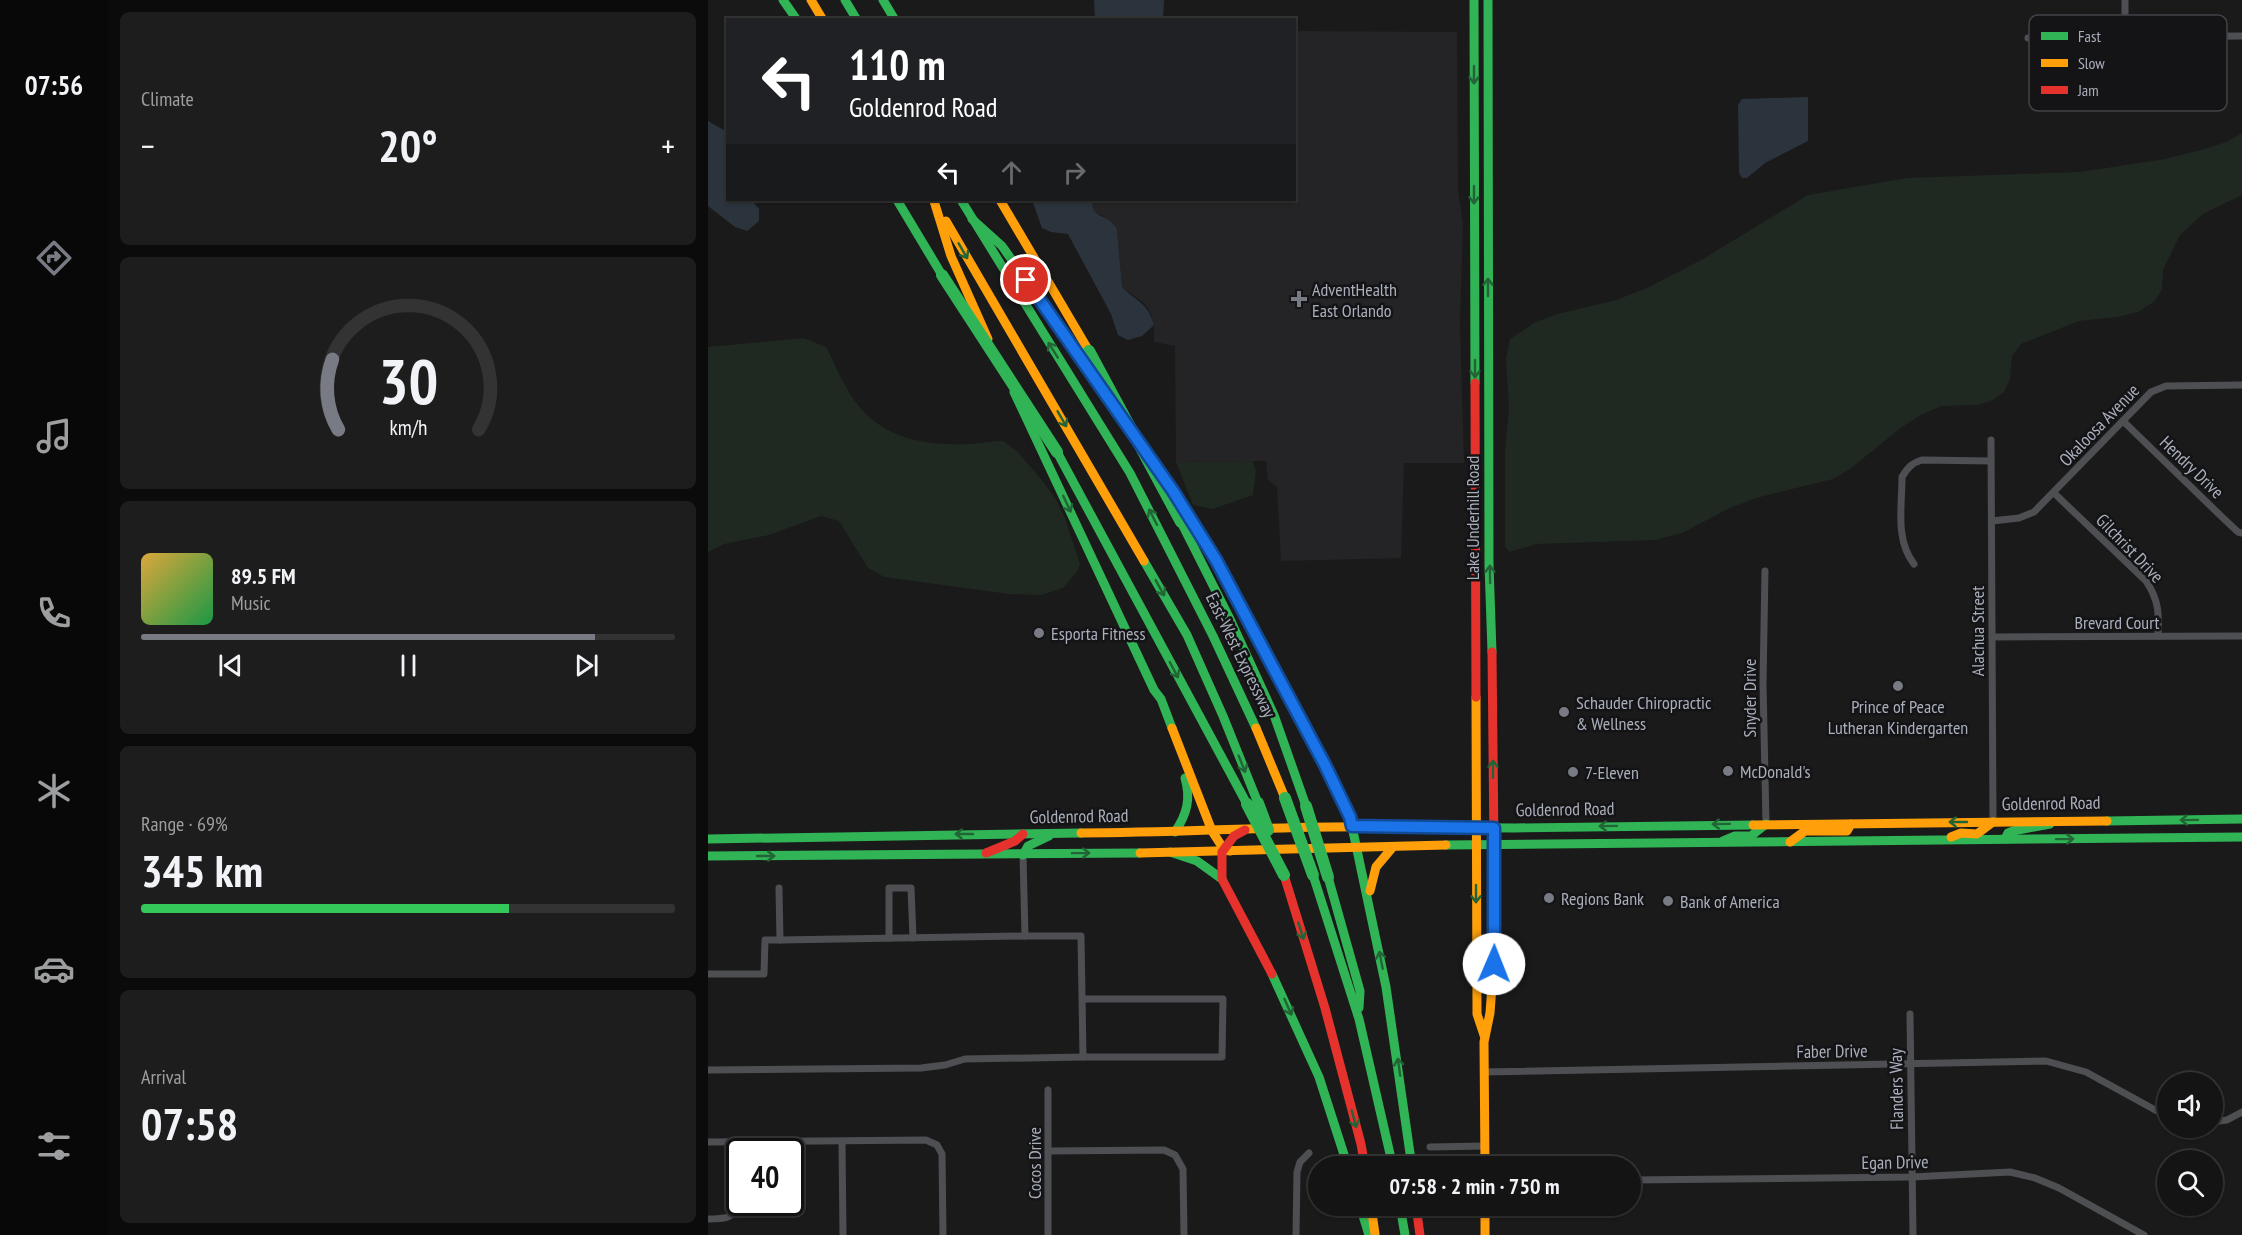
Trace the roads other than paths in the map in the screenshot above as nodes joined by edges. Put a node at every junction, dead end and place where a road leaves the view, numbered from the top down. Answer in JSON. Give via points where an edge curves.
{"nodes":[{"id":1,"x":783,"y":0,"type":"edge"},
{"id":2,"x":812,"y":0,"type":"edge"},
{"id":3,"x":845,"y":0,"type":"edge"},
{"id":4,"x":883,"y":0,"type":"edge"},
{"id":5,"x":1474,"y":0,"type":"edge"},
{"id":6,"x":1488,"y":0,"type":"edge"},
{"id":7,"x":796,"y":18,"type":"edge"},
{"id":8,"x":822,"y":18,"type":"edge"},
{"id":9,"x":856,"y":18,"type":"edge"},
{"id":10,"x":894,"y":18,"type":"edge"},
{"id":11,"x":1474,"y":23,"type":"junction"},
{"id":12,"x":2227,"y":36,"type":"edge"},
{"id":13,"x":2242,"y":36,"type":"edge"},
{"id":14,"x":1488,"y":54,"type":"junction"},
{"id":15,"x":1474,"y":136,"type":"junction"},
{"id":16,"x":1488,"y":170,"type":"junction"},
{"id":17,"x":898,"y":201,"type":"edge"},
{"id":18,"x":933,"y":201,"type":"edge"},
{"id":19,"x":934,"y":201,"type":"edge"},
{"id":20,"x":962,"y":201,"type":"edge"},
{"id":21,"x":1001,"y":201,"type":"edge"},
{"id":22,"x":972,"y":219,"type":"junction"},
{"id":23,"x":2242,"y":385,"type":"edge"},
{"id":24,"x":1475,"y":397,"type":"junction"},
{"id":25,"x":1489,"y":397,"type":"junction"},
{"id":26,"x":2123,"y":421,"type":"junction"},
{"id":27,"x":1991,"y":440,"type":"dead end"},
{"id":28,"x":1991,"y":461,"type":"junction"},
{"id":29,"x":2054,"y":493,"type":"junction"},
{"id":30,"x":1992,"y":521,"type":"junction"},
{"id":31,"x":2242,"y":533,"type":"edge"},
{"id":32,"x":1914,"y":564,"type":"dead end"},
{"id":33,"x":1765,"y":571,"type":"dead end"},
{"id":34,"x":2158,"y":636,"type":"junction"},
{"id":35,"x":2242,"y":636,"type":"edge"},
{"id":36,"x":1992,"y":637,"type":"junction"},
{"id":37,"x":1154,"y":690,"type":"junction"},
{"id":38,"x":1253,"y":804,"type":"junction"},
{"id":39,"x":2242,"y":819,"type":"edge"},
{"id":40,"x":2058,"y":821,"type":"junction"},
{"id":41,"x":1993,"y":822,"type":"junction"},
{"id":42,"x":1766,"y":824,"type":"junction"},
{"id":43,"x":1851,"y":824,"type":"junction"},
{"id":44,"x":1352,"y":826,"type":"junction"},
{"id":45,"x":1476,"y":828,"type":"junction"},
{"id":46,"x":1494,"y":828,"type":"junction"},
{"id":47,"x":1245,"y":830,"type":"junction"},
{"id":48,"x":1212,"y":831,"type":"junction"},
{"id":49,"x":1175,"y":832,"type":"junction"},
{"id":50,"x":1023,"y":834,"type":"junction"},
{"id":51,"x":1054,"y":834,"type":"junction"},
{"id":52,"x":2242,"y":837,"type":"edge"},
{"id":53,"x":708,"y":839,"type":"edge"},
{"id":54,"x":2005,"y":839,"type":"junction"},
{"id":55,"x":1943,"y":840,"type":"junction"},
{"id":56,"x":1790,"y":842,"type":"junction"},
{"id":57,"x":1718,"y":843,"type":"junction"},
{"id":58,"x":1476,"y":845,"type":"junction"},
{"id":59,"x":1494,"y":845,"type":"junction"},
{"id":60,"x":1392,"y":848,"type":"junction"},
{"id":61,"x":1356,"y":849,"type":"junction"},
{"id":62,"x":1225,"y":850,"type":"junction"},
{"id":63,"x":1170,"y":852,"type":"junction"},
{"id":64,"x":986,"y":853,"type":"junction"},
{"id":65,"x":1023,"y":855,"type":"junction"},
{"id":66,"x":708,"y":856,"type":"edge"},
{"id":67,"x":1222,"y":879,"type":"junction"},
{"id":68,"x":779,"y":888,"type":"dead end"},
{"id":69,"x":1369,"y":901,"type":"junction"},
{"id":70,"x":1025,"y":936,"type":"junction"},
{"id":71,"x":889,"y":938,"type":"junction"},
{"id":72,"x":913,"y":938,"type":"junction"},
{"id":73,"x":780,"y":940,"type":"junction"},
{"id":74,"x":708,"y":974,"type":"edge"},
{"id":75,"x":1082,"y":999,"type":"junction"},
{"id":76,"x":1910,"y":1014,"type":"dead end"},
{"id":77,"x":1359,"y":1019,"type":"junction"},
{"id":78,"x":1484,"y":1036,"type":"junction"},
{"id":79,"x":1083,"y":1057,"type":"junction"},
{"id":80,"x":1911,"y":1064,"type":"junction"},
{"id":81,"x":708,"y":1070,"type":"edge"},
{"id":82,"x":1484,"y":1072,"type":"junction"},
{"id":83,"x":1048,"y":1090,"type":"dead end"},
{"id":84,"x":2157,"y":1112,"type":"edge"},
{"id":85,"x":2242,"y":1112,"type":"edge"},
{"id":86,"x":2223,"y":1121,"type":"edge"},
{"id":87,"x":708,"y":1142,"type":"edge"},
{"id":88,"x":726,"y":1142,"type":"edge"},
{"id":89,"x":804,"y":1142,"type":"edge"},
{"id":90,"x":842,"y":1142,"type":"junction"},
{"id":91,"x":1485,"y":1146,"type":"junction"},
{"id":92,"x":1430,"y":1147,"type":"dead end"},
{"id":93,"x":1049,"y":1151,"type":"junction"},
{"id":94,"x":1309,"y":1153,"type":"dead end"},
{"id":95,"x":1344,"y":1156,"type":"edge"},
{"id":96,"x":1363,"y":1156,"type":"edge"},
{"id":97,"x":1390,"y":1156,"type":"edge"},
{"id":98,"x":1410,"y":1156,"type":"edge"},
{"id":99,"x":1485,"y":1156,"type":"edge"},
{"id":100,"x":1912,"y":1177,"type":"junction"},
{"id":101,"x":1641,"y":1180,"type":"edge"},
{"id":102,"x":730,"y":1216,"type":"edge"},
{"id":103,"x":1363,"y":1216,"type":"edge"},
{"id":104,"x":1372,"y":1216,"type":"edge"},
{"id":105,"x":1402,"y":1216,"type":"edge"},
{"id":106,"x":1417,"y":1216,"type":"edge"},
{"id":107,"x":1485,"y":1216,"type":"edge"},
{"id":108,"x":708,"y":1219,"type":"edge"},
{"id":109,"x":843,"y":1235,"type":"edge"},
{"id":110,"x":943,"y":1235,"type":"edge"},
{"id":111,"x":1048,"y":1235,"type":"edge"},
{"id":112,"x":1184,"y":1235,"type":"edge"},
{"id":113,"x":1296,"y":1235,"type":"edge"},
{"id":114,"x":1369,"y":1235,"type":"edge"},
{"id":115,"x":1375,"y":1235,"type":"edge"},
{"id":116,"x":1405,"y":1235,"type":"edge"},
{"id":117,"x":1420,"y":1235,"type":"edge"},
{"id":118,"x":1485,"y":1235,"type":"edge"},
{"id":119,"x":1913,"y":1235,"type":"edge"},
{"id":120,"x":2144,"y":1235,"type":"edge"}],
"edges":[{"from":1,"to":7,"type":"main road"},
{"from":2,"to":8,"type":"main road"},
{"from":3,"to":9,"type":"main road"},
{"from":4,"to":10,"type":"main road"},
{"from":5,"to":11,"type":"main road","name":"Lake Underhill Road"},
{"from":6,"to":14,"type":"main road","name":"Lake Underhill Road"},
{"from":11,"to":14,"type":"main road"},
{"from":11,"to":15,"type":"main road","name":"Lake Underhill Road","one_way":true},
{"from":12,"to":13,"type":"street"},
{"from":14,"to":16,"type":"main road","name":"Lake Underhill Road"},
{"from":15,"to":16,"type":"main road"},
{"from":15,"to":24,"type":"main road","name":"Lake Underhill Road","one_way":true},
{"from":25,"to":16,"type":"main road","name":"Lake Underhill Road","one_way":true},
{"from":17,"to":38,"type":"main road","one_way":true,"bridge":true,"via":[[1057,452]]},
{"from":18,"to":37,"type":"main road","one_way":true,"via":[[951,256],[979,319]]},
{"from":19,"to":38,"type":"main road","one_way":true,"via":[[1186,635],[1223,716]]},
{"from":20,"to":22,"type":"main road","name":"East-West Expressway"},
{"from":21,"to":77,"type":"main road","bridge":true,"via":[[1089,351],[1181,522],[1274,715],[1306,806],[1360,992]]},
{"from":22,"to":44,"type":"main road","via":[[1002,246],[1192,521],[1314,744]]},
{"from":77,"to":22,"type":"main road","name":"East-West Expressway","one_way":true,"bridge":true,"via":[[1285,798],[1213,636],[1130,473]]},
{"from":23,"to":26,"type":"street","name":"Okaloosa Avenue","via":[[2166,386],[2151,392]]},
{"from":24,"to":25,"type":"main road"},
{"from":24,"to":45,"type":"main road","name":"Lake Underhill Road"},
{"from":46,"to":25,"type":"main road","name":"Lake Underhill Road","one_way":true},
{"from":26,"to":29,"type":"street","name":"Okaloosa Avenue"},
{"from":26,"to":31,"type":"street","name":"Hendry Drive"},
{"from":27,"to":28,"type":"street","name":"Alachua Street"},
{"from":28,"to":30,"type":"street","name":"Alachua Street"},
{"from":28,"to":32,"type":"street","via":[[1922,460],[1906,469],[1902,477],[1902,541]]},
{"from":29,"to":30,"type":"street","name":"Okaloosa Avenue","via":[[2034,512]]},
{"from":29,"to":34,"type":"street","name":"Gilchrist Drive","via":[[2146,581],[2156,596]]},
{"from":30,"to":36,"type":"street","name":"Alachua Street"},
{"from":33,"to":42,"type":"street","name":"Snyder Drive"},
{"from":34,"to":35,"type":"street","name":"Brevard Court"},
{"from":34,"to":36,"type":"street","name":"Brevard Court"},
{"from":36,"to":41,"type":"street","name":"Alachua Street"},
{"from":37,"to":48,"type":"main road","via":[[1161,699]]},
{"from":37,"to":49,"type":"main road","via":[[1190,790],[1186,817]]},
{"from":38,"to":96,"type":"main road","one_way":true,"bridge":true,"via":[[1284,875],[1325,1008]]},
{"from":39,"to":40,"type":"main road","name":"Goldenrod Road","one_way":true},
{"from":40,"to":41,"type":"main road","name":"Goldenrod Road"},
{"from":40,"to":54,"type":"main road","via":[[2038,829],[2015,829]]},
{"from":41,"to":43,"type":"main road","name":"Goldenrod Road","one_way":true},
{"from":41,"to":55,"type":"main road","via":[[1977,834],[1962,833]]},
{"from":42,"to":43,"type":"main road","name":"Goldenrod Road"},
{"from":42,"to":46,"type":"main road","name":"Goldenrod Road","one_way":true},
{"from":42,"to":57,"type":"main road","via":[[1751,836],[1735,836]]},
{"from":43,"to":56,"type":"main road","via":[[1847,831],[1805,831]]},
{"from":44,"to":45,"type":"main road","name":"Goldenrod Road"},
{"from":44,"to":47,"type":"main road","name":"Goldenrod Road"},
{"from":44,"to":61,"type":"main road"},
{"from":45,"to":46,"type":"main road","name":"Goldenrod Road"},
{"from":45,"to":58,"type":"main road","name":"Lake Underhill Road"},
{"from":46,"to":59,"type":"main road","name":"Lake Underhill Road"},
{"from":47,"to":48,"type":"main road","name":"Goldenrod Road"},
{"from":47,"to":62,"type":"main road","via":[[1234,836]]},
{"from":48,"to":49,"type":"main road","name":"Goldenrod Road"},
{"from":48,"to":62,"type":"main road"},
{"from":49,"to":51,"type":"main road","name":"Goldenrod Road"},
{"from":50,"to":51,"type":"main road","name":"Goldenrod Road"},
{"from":50,"to":53,"type":"main road","name":"Goldenrod Road","one_way":true},
{"from":50,"to":64,"type":"main road","via":[[1017,841]]},
{"from":51,"to":65,"type":"main road","via":[[1028,846]]},
{"from":54,"to":52,"type":"main road","name":"Goldenrod Road","one_way":true},
{"from":54,"to":55,"type":"main road","name":"Goldenrod Road"},
{"from":55,"to":56,"type":"main road","name":"Goldenrod Road"},
{"from":56,"to":57,"type":"main road","name":"Goldenrod Road"},
{"from":57,"to":59,"type":"main road","name":"Goldenrod Road"},
{"from":58,"to":59,"type":"main road","name":"Goldenrod Road"},
{"from":58,"to":60,"type":"main road","name":"Goldenrod Road"},
{"from":58,"to":78,"type":"main road","name":"Lake Underhill Road","one_way":true,"via":[[1477,1014]]},
{"from":59,"to":78,"type":"main road","name":"Lake Underhill Road","via":[[1493,979]]},
{"from":60,"to":61,"type":"main road","name":"Goldenrod Road"},
{"from":60,"to":69,"type":"main road","via":[[1372,872]]},
{"from":61,"to":62,"type":"main road","name":"Goldenrod Road"},
{"from":61,"to":69,"type":"main road"},
{"from":62,"to":63,"type":"main road","name":"Goldenrod Road"},
{"from":62,"to":67,"type":"main road"},
{"from":65,"to":63,"type":"main road","name":"Goldenrod Road","one_way":true},
{"from":63,"to":67,"type":"main road","via":[[1197,861]]},
{"from":64,"to":65,"type":"main road","name":"Goldenrod Road"},
{"from":66,"to":64,"type":"main road","name":"Goldenrod Road","one_way":true},
{"from":65,"to":70,"type":"street"},
{"from":67,"to":95,"type":"main road","one_way":true,"via":[[1280,989],[1319,1077]]},
{"from":68,"to":73,"type":"street"},
{"from":98,"to":69,"type":"main road","one_way":true},
{"from":70,"to":72,"type":"street"},
{"from":70,"to":75,"type":"street","via":[[1081,936]]},
{"from":71,"to":72,"type":"street"},
{"from":71,"to":72,"type":"street","via":[[889,888],[911,888]]},
{"from":71,"to":73,"type":"street"},
{"from":73,"to":74,"type":"street","via":[[765,940],[765,974]]},
{"from":75,"to":79,"type":"street"},
{"from":75,"to":79,"type":"street","via":[[1223,999],[1222,1057]]},
{"from":76,"to":80,"type":"street","name":"Flanders Way"},
{"from":77,"to":97,"type":"main road","name":"East-West Expressway"},
{"from":78,"to":82,"type":"main road","name":"Lake Underhill Road"},
{"from":79,"to":81,"type":"street","via":[[965,1059],[921,1068]]},
{"from":80,"to":82,"type":"street","name":"Faber Drive"},
{"from":80,"to":84,"type":"street","name":"Faber Drive","via":[[2046,1061],[2086,1072]]},
{"from":80,"to":100,"type":"street","name":"Flanders Way"},
{"from":82,"to":91,"type":"main road","name":"Lake Underhill Road"},
{"from":83,"to":93,"type":"street","name":"Cocos Drive"},
{"from":85,"to":86,"type":"street"},
{"from":87,"to":88,"type":"street"},
{"from":89,"to":90,"type":"street"},
{"from":90,"to":109,"type":"street"},
{"from":90,"to":110,"type":"street","via":[[926,1140],[937,1145],[942,1154]]},
{"from":91,"to":92,"type":"street"},
{"from":91,"to":99,"type":"main road","name":"Lake Underhill Road"},
{"from":93,"to":111,"type":"street","name":"Cocos Drive"},
{"from":93,"to":112,"type":"street","via":[[1164,1150],[1175,1155],[1183,1169]]},
{"from":94,"to":113,"type":"street","via":[[1297,1172]]},
{"from":100,"to":101,"type":"street","name":"Egan Drive"},
{"from":100,"to":119,"type":"street","name":"Flanders Way"},
{"from":100,"to":120,"type":"street","name":"Egan Drive","via":[[2010,1172],[2035,1178]]},
{"from":102,"to":108,"type":"street"},
{"from":103,"to":114,"type":"main road"},
{"from":104,"to":115,"type":"main road"},
{"from":105,"to":116,"type":"main road"},
{"from":106,"to":117,"type":"main road"},
{"from":107,"to":118,"type":"main road"}]}
